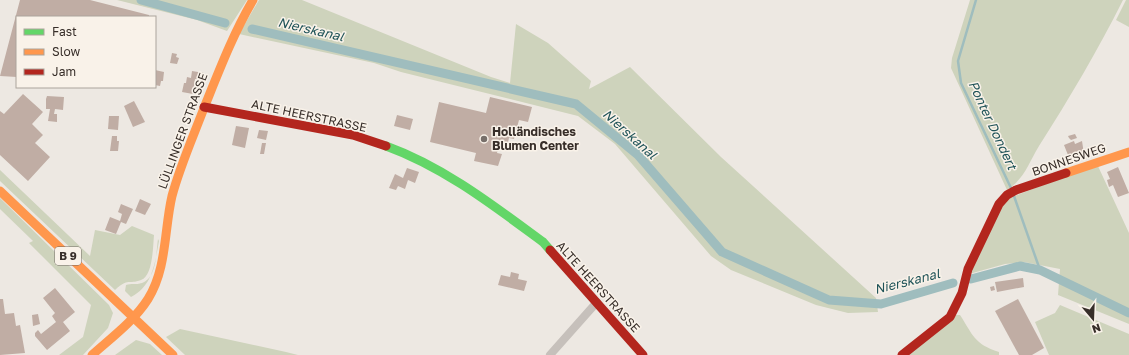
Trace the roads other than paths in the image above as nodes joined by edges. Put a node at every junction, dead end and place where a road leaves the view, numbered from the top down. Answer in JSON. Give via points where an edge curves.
{"nodes":[{"id":1,"x":253,"y":0,"type":"edge"},
{"id":2,"x":204,"y":107,"type":"junction"},
{"id":3,"x":1129,"y":152,"type":"edge"},
{"id":4,"x":0,"y":191,"type":"edge"},
{"id":5,"x":597,"y":302,"type":"junction"},
{"id":6,"x":133,"y":318,"type":"junction"},
{"id":7,"x":92,"y":355,"type":"edge"},
{"id":8,"x":173,"y":355,"type":"edge"},
{"id":9,"x":550,"y":355,"type":"edge"},
{"id":10,"x":644,"y":355,"type":"edge"},
{"id":11,"x":902,"y":355,"type":"edge"}],
"edges":[{"from":1,"to":2,"type":"street","name":"LÜLLINGER STRASSE","via":[[229,47]]},
{"from":2,"to":5,"type":"street","name":"ALTE HEERSTRASSE","via":[[352,135],[402,152],[471,190],[543,242]]},
{"from":2,"to":6,"type":"street","name":"LÜLLINGER STRASSE","via":[[171,197],[156,280],[148,298]]},
{"from":3,"to":11,"type":"street","name":"BONNESWEG","via":[[1007,195],[999,204],[968,269],[962,293],[950,317]]},
{"from":4,"to":6,"type":"street","number":"B 9"},
{"from":5,"to":9,"type":"street"},
{"from":5,"to":10,"type":"street","name":"ALTE HEERSTRASSE"},
{"from":6,"to":7,"type":"street","name":"LÜLLINGER STRASSE"},
{"from":6,"to":8,"type":"street","number":"B 9"}]}
